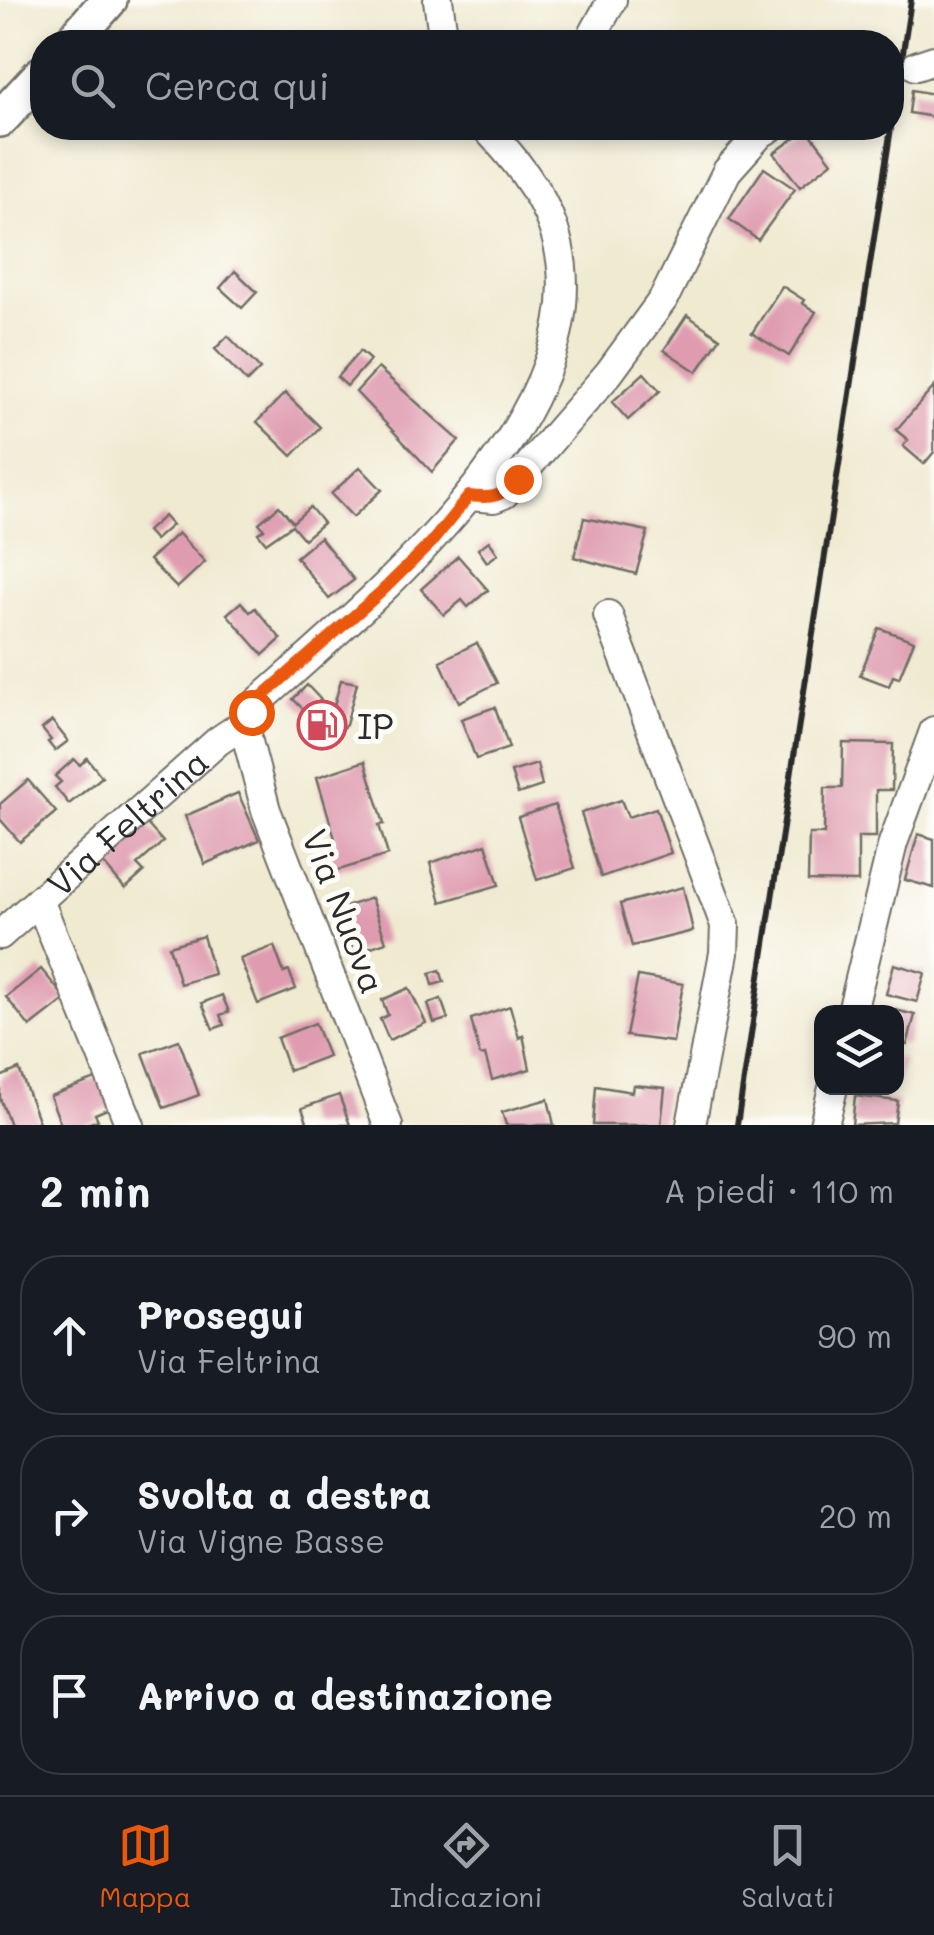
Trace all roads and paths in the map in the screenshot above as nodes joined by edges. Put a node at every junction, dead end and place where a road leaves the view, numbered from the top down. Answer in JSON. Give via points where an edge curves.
{"nodes":[{"id":1,"x":110,"y":0,"type":"edge"},
{"id":2,"x":612,"y":0,"type":"edge"},
{"id":3,"x":437,"y":4,"type":"edge"},
{"id":4,"x":83,"y":30,"type":"edge"},
{"id":5,"x":442,"y":30,"type":"edge"},
{"id":6,"x":596,"y":30,"type":"edge"},
{"id":7,"x":30,"y":87,"type":"edge"},
{"id":8,"x":0,"y":119,"type":"edge"},
{"id":9,"x":502,"y":140,"type":"edge"},
{"id":10,"x":755,"y":140,"type":"edge"},
{"id":11,"x":469,"y":496,"type":"junction"},
{"id":12,"x":608,"y":616,"type":"dead end"},
{"id":13,"x":248,"y":721,"type":"junction"},
{"id":14,"x":934,"y":731,"type":"edge"},
{"id":15,"x":39,"y":900,"type":"junction"},
{"id":16,"x":0,"y":935,"type":"edge"},
{"id":17,"x":854,"y":1005,"type":"edge"},
{"id":18,"x":831,"y":1095,"type":"edge"},
{"id":19,"x":130,"y":1125,"type":"edge"},
{"id":20,"x":388,"y":1125,"type":"edge"},
{"id":21,"x":691,"y":1125,"type":"edge"},
{"id":22,"x":824,"y":1125,"type":"edge"}],
"edges":[{"from":1,"to":4,"type":"main road"},
{"from":2,"to":6,"type":"street"},
{"from":3,"to":5,"type":"street"},
{"from":7,"to":8,"type":"main road"},
{"from":9,"to":11,"type":"street","name":"Via Feltrina","via":[[554,229],[563,314],[541,382]]},
{"from":10,"to":11,"type":"street","via":[[727,171],[664,298],[609,373],[504,494]]},
{"from":11,"to":13,"type":"street","name":"Via Feltrina","via":[[394,580],[256,702]]},
{"from":12,"to":21,"type":"street","via":[[724,925]]},
{"from":13,"to":15,"type":"street","name":"Via Feltrina","via":[[218,740]]},
{"from":13,"to":20,"type":"street","name":"Via Nuova","via":[[266,810]]},
{"from":14,"to":17,"type":"street","via":[[893,843]]},
{"from":15,"to":16,"type":"street","name":"Via Feltrina"},
{"from":15,"to":19,"type":"street"},
{"from":18,"to":22,"type":"street"}]}
